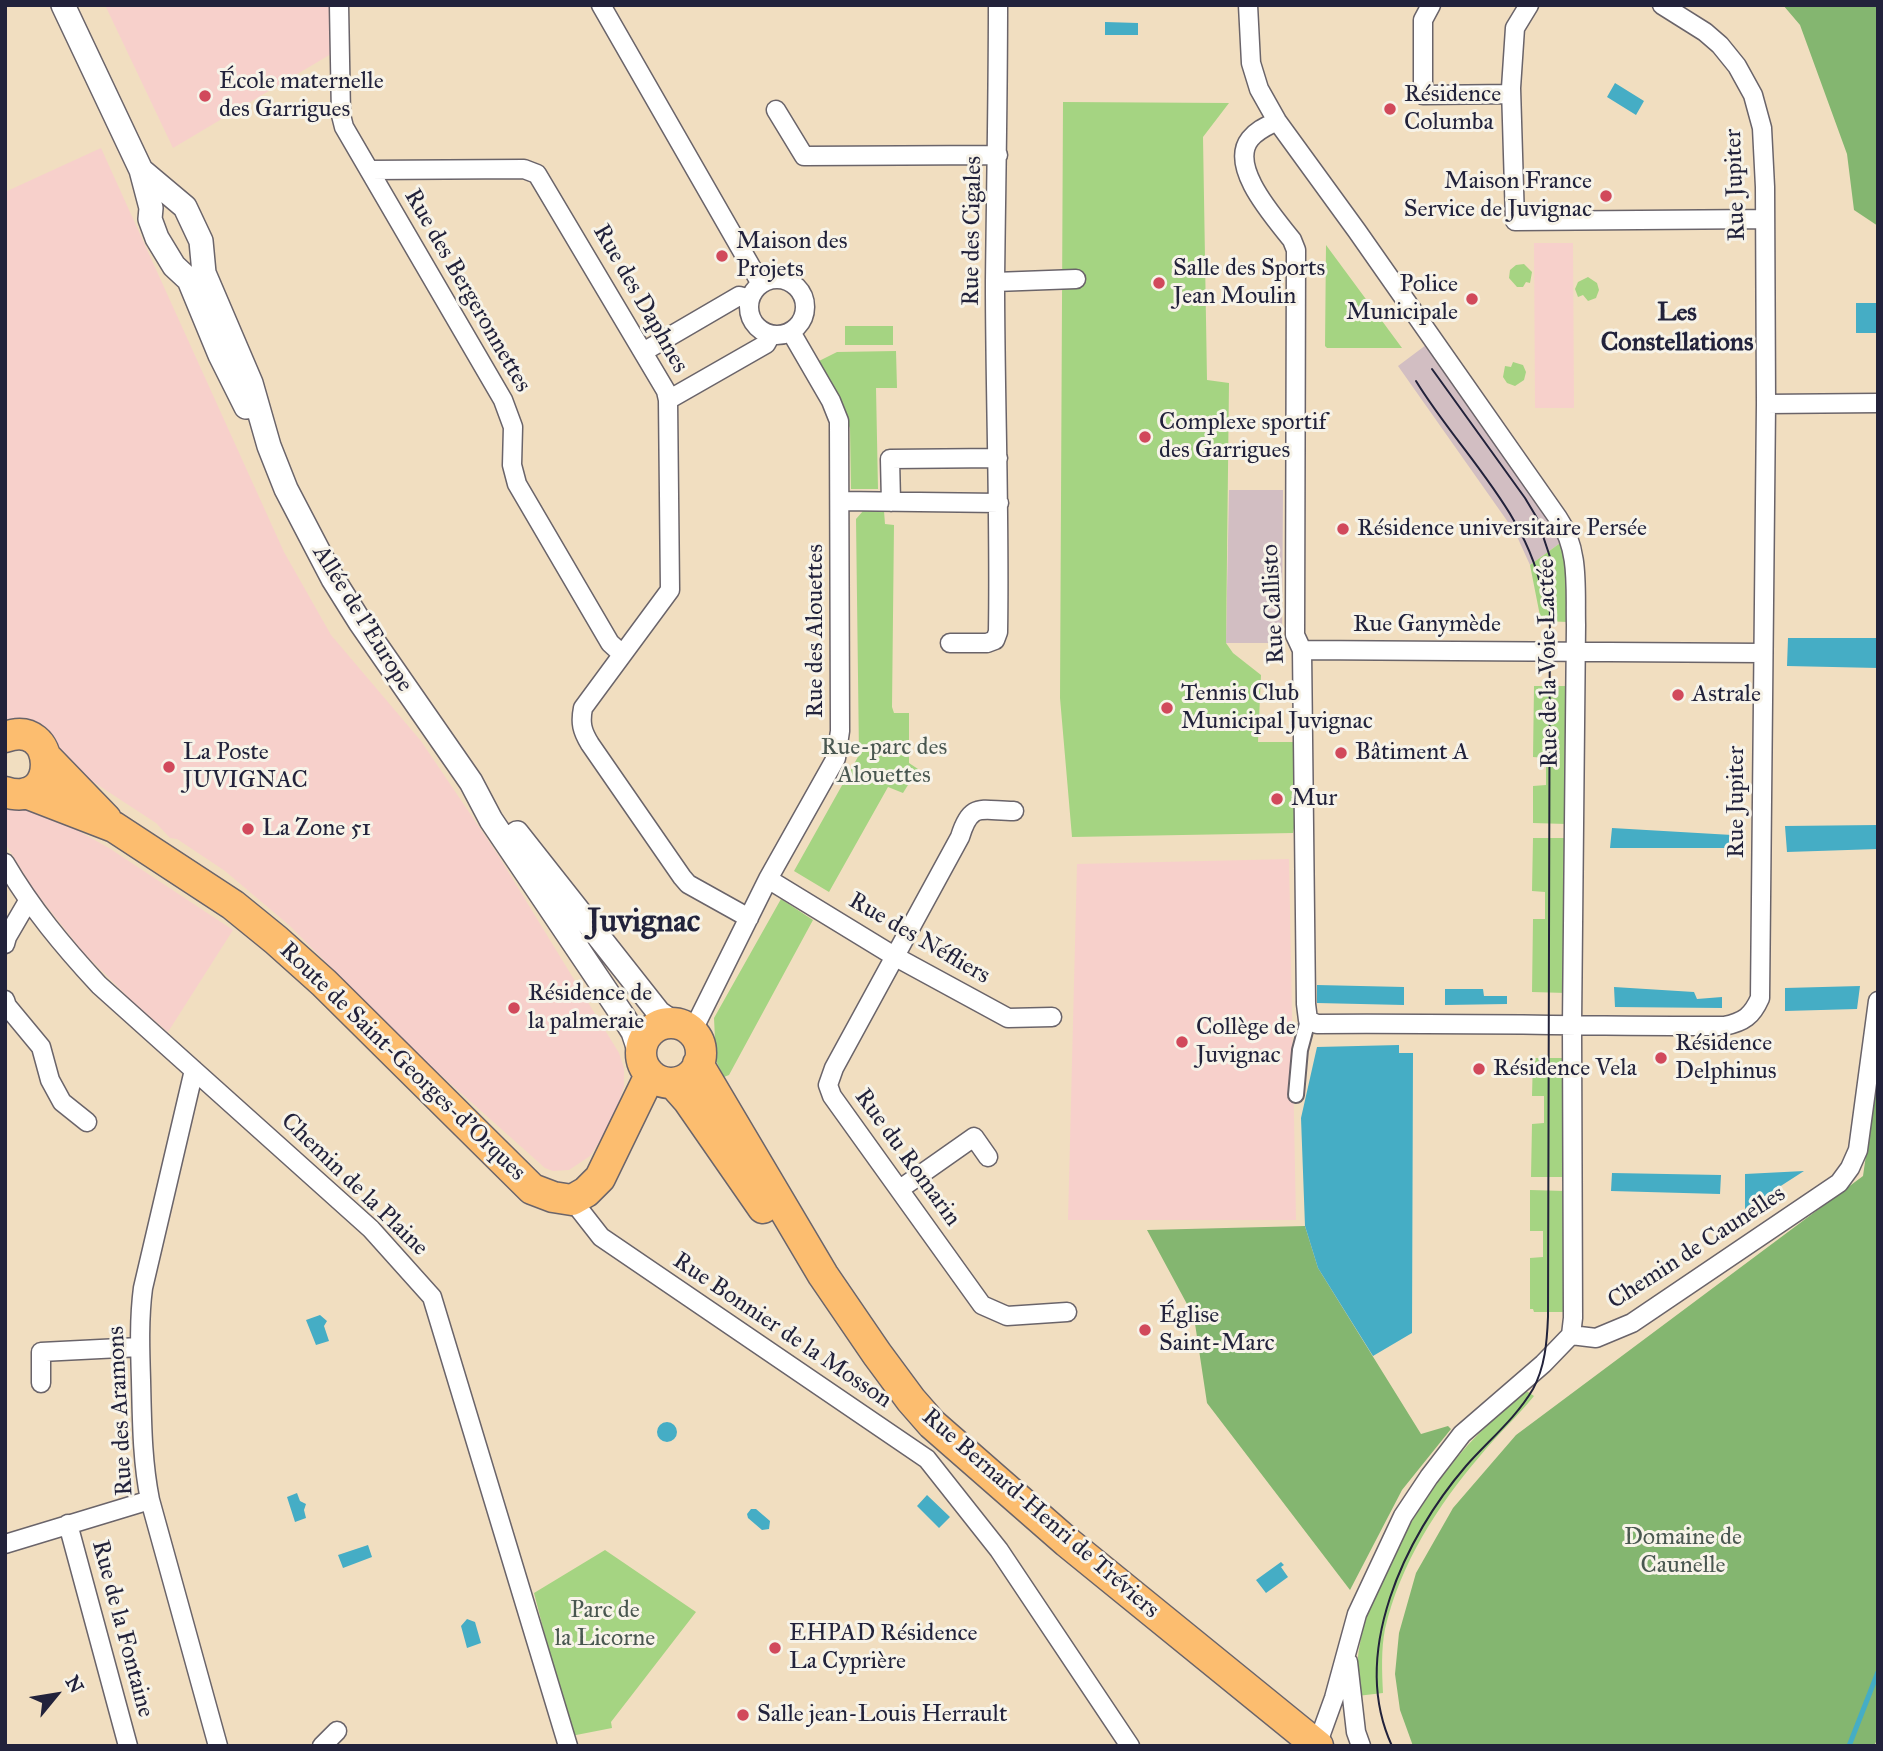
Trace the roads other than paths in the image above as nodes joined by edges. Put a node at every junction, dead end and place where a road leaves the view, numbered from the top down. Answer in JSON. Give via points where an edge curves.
{"nodes":[{"id":1,"x":63,"y":5,"type":"edge"},
{"id":2,"x":339,"y":5,"type":"edge"},
{"id":3,"x":601,"y":5,"type":"edge"},
{"id":4,"x":998,"y":5,"type":"edge"},
{"id":5,"x":1248,"y":5,"type":"edge"},
{"id":6,"x":1432,"y":5,"type":"edge"},
{"id":7,"x":1529,"y":5,"type":"edge"},
{"id":8,"x":1662,"y":5,"type":"edge"},
{"id":9,"x":1511,"y":94,"type":"junction"},
{"id":10,"x":776,"y":110,"type":"dead end"},
{"id":11,"x":1277,"y":121,"type":"junction"},
{"id":12,"x":999,"y":155,"type":"junction"},
{"id":13,"x":141,"y":170,"type":"junction"},
{"id":14,"x":369,"y":170,"type":"junction"},
{"id":15,"x":173,"y":198,"type":"junction"},
{"id":16,"x":151,"y":208,"type":"junction"},
{"id":17,"x":1764,"y":219,"type":"junction"},
{"id":18,"x":202,"y":260,"type":"junction"},
{"id":19,"x":182,"y":271,"type":"junction"},
{"id":20,"x":1076,"y":279,"type":"dead end"},
{"id":21,"x":995,"y":282,"type":"junction"},
{"id":22,"x":755,"y":291,"type":"junction"},
{"id":23,"x":791,"y":332,"type":"junction"},
{"id":24,"x":771,"y":335,"type":"junction"},
{"id":25,"x":643,"y":352,"type":"junction"},
{"id":26,"x":668,"y":400,"type":"junction"},
{"id":27,"x":1878,"y":403,"type":"edge"},
{"id":28,"x":1766,"y":404,"type":"junction"},
{"id":29,"x":269,"y":446,"type":"junction"},
{"id":30,"x":998,"y":458,"type":"junction"},
{"id":31,"x":840,"y":501,"type":"junction"},
{"id":32,"x":891,"y":502,"type":"junction"},
{"id":33,"x":999,"y":503,"type":"junction"},
{"id":34,"x":950,"y":643,"type":"dead end"},
{"id":35,"x":1302,"y":650,"type":"junction"},
{"id":36,"x":1576,"y":652,"type":"junction"},
{"id":37,"x":622,"y":653,"type":"junction"},
{"id":38,"x":1762,"y":653,"type":"junction"},
{"id":39,"x":5,"y":737,"type":"edge"},
{"id":40,"x":46,"y":757,"type":"junction"},
{"id":41,"x":471,"y":782,"type":"junction"},
{"id":42,"x":16,"y":792,"type":"edge"},
{"id":43,"x":1014,"y":811,"type":"dead end"},
{"id":44,"x":114,"y":827,"type":"junction"},
{"id":45,"x":5,"y":863,"type":"edge"},
{"id":46,"x":768,"y":879,"type":"junction"},
{"id":47,"x":28,"y":901,"type":"junction"},
{"id":48,"x":749,"y":918,"type":"junction"},
{"id":49,"x":5,"y":944,"type":"edge"},
{"id":50,"x":894,"y":956,"type":"junction"},
{"id":51,"x":5,"y":1000,"type":"edge"},
{"id":52,"x":1878,"y":1001,"type":"edge"},
{"id":53,"x":1052,"y":1017,"type":"dead end"},
{"id":54,"x":1308,"y":1020,"type":"junction"},
{"id":55,"x":1572,"y":1025,"type":"junction"},
{"id":56,"x":684,"y":1028,"type":"junction"},
{"id":57,"x":698,"y":1064,"type":"junction"},
{"id":58,"x":194,"y":1070,"type":"junction"},
{"id":59,"x":654,"y":1070,"type":"junction"},
{"id":60,"x":1296,"y":1095,"type":"dead end"},
{"id":61,"x":87,"y":1122,"type":"dead end"},
{"id":62,"x":988,"y":1157,"type":"dead end"},
{"id":63,"x":900,"y":1189,"type":"junction"},
{"id":64,"x":572,"y":1200,"type":"junction"},
{"id":65,"x":1067,"y":1312,"type":"dead end"},
{"id":66,"x":1571,"y":1335,"type":"junction"},
{"id":67,"x":140,"y":1347,"type":"junction"},
{"id":68,"x":41,"y":1383,"type":"dead end"},
{"id":69,"x":150,"y":1500,"type":"junction"},
{"id":70,"x":68,"y":1524,"type":"junction"},
{"id":71,"x":5,"y":1544,"type":"edge"},
{"id":72,"x":1347,"y":1648,"type":"junction"},
{"id":73,"x":337,"y":1731,"type":"dead end"},
{"id":74,"x":1359,"y":1739,"type":"edge"},
{"id":75,"x":1318,"y":1745,"type":"edge"},
{"id":76,"x":128,"y":1746,"type":"edge"},
{"id":77,"x":218,"y":1746,"type":"edge"},
{"id":78,"x":322,"y":1746,"type":"edge"},
{"id":79,"x":568,"y":1746,"type":"edge"},
{"id":80,"x":1129,"y":1746,"type":"edge"}],
"edges":[{"from":1,"to":13,"type":"street","name":"Allée de l'Europe"},
{"from":2,"to":14,"type":"street","name":"Rue des Bergeronnettes","via":[[341,115]]},
{"from":3,"to":22,"type":"street"},
{"from":4,"to":12,"type":"street","name":"Rue des Cigales"},
{"from":5,"to":11,"type":"street","name":"Rue de la Voie Lactée","via":[[1251,63]]},
{"from":6,"to":9,"type":"street","via":[[1423,20],[1423,94]]},
{"from":7,"to":9,"type":"street","via":[[1515,28]]},
{"from":8,"to":17,"type":"street","name":"Rue Jupiter","via":[[1720,45],[1753,95],[1762,128]]},
{"from":9,"to":17,"type":"street","via":[[1515,221]]},
{"from":10,"to":12,"type":"street","via":[[804,156]]},
{"from":11,"to":35,"type":"street","name":"Rue Callisto","via":[[1248,141],[1245,170],[1296,250],[1295,635]]},
{"from":11,"to":36,"type":"street","name":"Rue de la Voie Lactée","via":[[1564,527],[1575,562]]},
{"from":12,"to":21,"type":"street","name":"Rue des Cigales"},
{"from":13,"to":15,"type":"street","name":"Allée de l'Europe"},
{"from":13,"to":16,"type":"street","name":"Allée de l'Europe"},
{"from":14,"to":25,"type":"street","name":"Rue des Daphnes","via":[[524,169],[537,174]]},
{"from":14,"to":37,"type":"street","name":"Rue des Bergeronnettes","via":[[503,400],[513,427],[512,465],[517,484],[610,643]]},
{"from":15,"to":16,"type":"street","via":[[165,197]]},
{"from":15,"to":18,"type":"street","name":"Allée de l'Europe","via":[[185,207],[196,229],[204,251]]},
{"from":16,"to":19,"type":"street","name":"Allée de l'Europe","via":[[156,239],[174,267]]},
{"from":17,"to":28,"type":"street","name":"Rue Jupiter"},
{"from":18,"to":19,"type":"street"},
{"from":18,"to":29,"type":"street","name":"Allée de l'Europe","via":[[251,383]]},
{"from":19,"to":29,"type":"street","name":"Allée de l'Europe","via":[[238,393]]},
{"from":20,"to":21,"type":"street"},
{"from":21,"to":30,"type":"street","name":"Rue des Cigales"},
{"from":22,"to":23,"type":"street","via":[[778,279],[801,291],[806,310]]},
{"from":22,"to":24,"type":"street","via":[[749,309],[752,319]]},
{"from":22,"to":25,"type":"street"},
{"from":23,"to":24,"type":"street"},
{"from":23,"to":31,"type":"street","name":"Rue des Alouettes","via":[[839,421]]},
{"from":24,"to":26,"type":"street","via":[[766,344]]},
{"from":25,"to":26,"type":"street","name":"Rue des Daphnes"},
{"from":26,"to":37,"type":"street","name":"Rue des Daphnes","via":[[670,590]]},
{"from":27,"to":28,"type":"street"},
{"from":28,"to":38,"type":"street","name":"Rue Jupiter"},
{"from":29,"to":41,"type":"street","name":"Allée de l'Europe","via":[[286,489],[340,590]]},
{"from":30,"to":32,"type":"street","via":[[890,459]]},
{"from":30,"to":33,"type":"street","name":"Rue des Cigales"},
{"from":31,"to":32,"type":"street"},
{"from":31,"to":46,"type":"street","name":"Rue des Alouettes","via":[[840,731],[836,758]]},
{"from":32,"to":33,"type":"street"},
{"from":33,"to":34,"type":"street","name":"Rue des Cigales","via":[[998,632],[995,640],[987,643]]},
{"from":35,"to":36,"type":"street","name":"Rue Ganymède"},
{"from":35,"to":54,"type":"street","name":"Rue Callisto"},
{"from":36,"to":38,"type":"street","name":"Rue Ganymède"},
{"from":36,"to":55,"type":"street","name":"Rue de la Voie Lactée"},
{"from":37,"to":48,"type":"street","via":[[583,708],[582,732],[688,884]]},
{"from":38,"to":55,"type":"street","name":"Rue Jupiter","via":[[1760,998],[1753,1013],[1741,1023],[1724,1026]]},
{"from":39,"to":40,"type":"main road","name":"Route de Saint-Georges-d'Orques","via":[[21,734],[31,738]]},
{"from":40,"to":42,"type":"main road","via":[[42,780],[35,788]]},
{"from":40,"to":44,"type":"main road","name":"Route de Saint-Georges-d'Orques"},
{"from":41,"to":56,"type":"street","name":"Allée de l'Europe","via":[[502,812],[659,1013]]},
{"from":41,"to":59,"type":"street","name":"Allée de l'Europe"},
{"from":42,"to":44,"type":"main road","name":"Route de Saint-Georges-d'Orques"},
{"from":43,"to":50,"type":"street","via":[[976,810],[969,814]]},
{"from":44,"to":64,"type":"main road","name":"Route de Saint-Georges-d'Orques","via":[[214,890],[276,940],[532,1189]]},
{"from":45,"to":47,"type":"street","name":"Chemin de la Plaine"},
{"from":46,"to":48,"type":"street","name":"Rue des Alouettes"},
{"from":46,"to":50,"type":"street","name":"Rue des Néfliers"},
{"from":47,"to":49,"type":"street"},
{"from":47,"to":58,"type":"street","name":"Chemin de la Plaine","via":[[99,985]]},
{"from":48,"to":56,"type":"street","name":"Rue des Alouettes"},
{"from":50,"to":53,"type":"street","name":"Rue des Néfliers","via":[[1008,1018]]},
{"from":50,"to":63,"type":"street","name":"Rue du Romarin","via":[[828,1085]]},
{"from":51,"to":61,"type":"street","via":[[41,1046],[50,1080],[62,1102]]},
{"from":52,"to":66,"type":"street","name":"Chemin de Caunelles","via":[[1858,1150],[1839,1183],[1632,1323],[1596,1338]]},
{"from":54,"to":55,"type":"street","via":[[1317,1024]]},
{"from":54,"to":60,"type":"street"},
{"from":55,"to":66,"type":"street","name":"Rue de la Voie Lactée"},
{"from":56,"to":57,"type":"main road","via":[[700,1048]]},
{"from":56,"to":59,"type":"main road","via":[[665,1024],[642,1042]]},
{"from":57,"to":59,"type":"main road","via":[[688,1077]]},
{"from":57,"to":75,"type":"main road","name":"Rue Bernard-Henri de Tréviers","via":[[823,1275],[932,1424],[1067,1542]]},
{"from":58,"to":67,"type":"street","name":"Rue des Aramons","via":[[143,1287]]},
{"from":58,"to":79,"type":"street","name":"Chemin de la Plaine","via":[[371,1229],[432,1297]]},
{"from":59,"to":64,"type":"main road","via":[[600,1178]]},
{"from":59,"to":75,"type":"main road","name":"Rue Bernard-Henri de Tréviers","via":[[688,1100],[863,1354],[928,1437],[1040,1534]]},
{"from":62,"to":63,"type":"street","via":[[974,1137]]},
{"from":63,"to":65,"type":"street","name":"Rue du Romarin","via":[[982,1305],[1007,1316]]},
{"from":64,"to":80,"type":"street","name":"Rue Bonnier de la Mosson","via":[[601,1237],[927,1459],[999,1550]]},
{"from":66,"to":72,"type":"street","via":[[1462,1434],[1429,1477],[1403,1516],[1369,1586]]},
{"from":67,"to":68,"type":"street","via":[[41,1352]]},
{"from":67,"to":69,"type":"street","name":"Rue des Aramons"},
{"from":69,"to":70,"type":"street","name":"Rue de la Fontaine"},
{"from":69,"to":77,"type":"street","name":"Rue des Aramons"},
{"from":70,"to":71,"type":"street","name":"Rue de la Fontaine"},
{"from":70,"to":76,"type":"street","name":"Rue de la Fontaine"},
{"from":72,"to":74,"type":"street"},
{"from":72,"to":75,"type":"street"},
{"from":73,"to":78,"type":"street"},
{"from":74,"to":75,"type":"street"}]}
